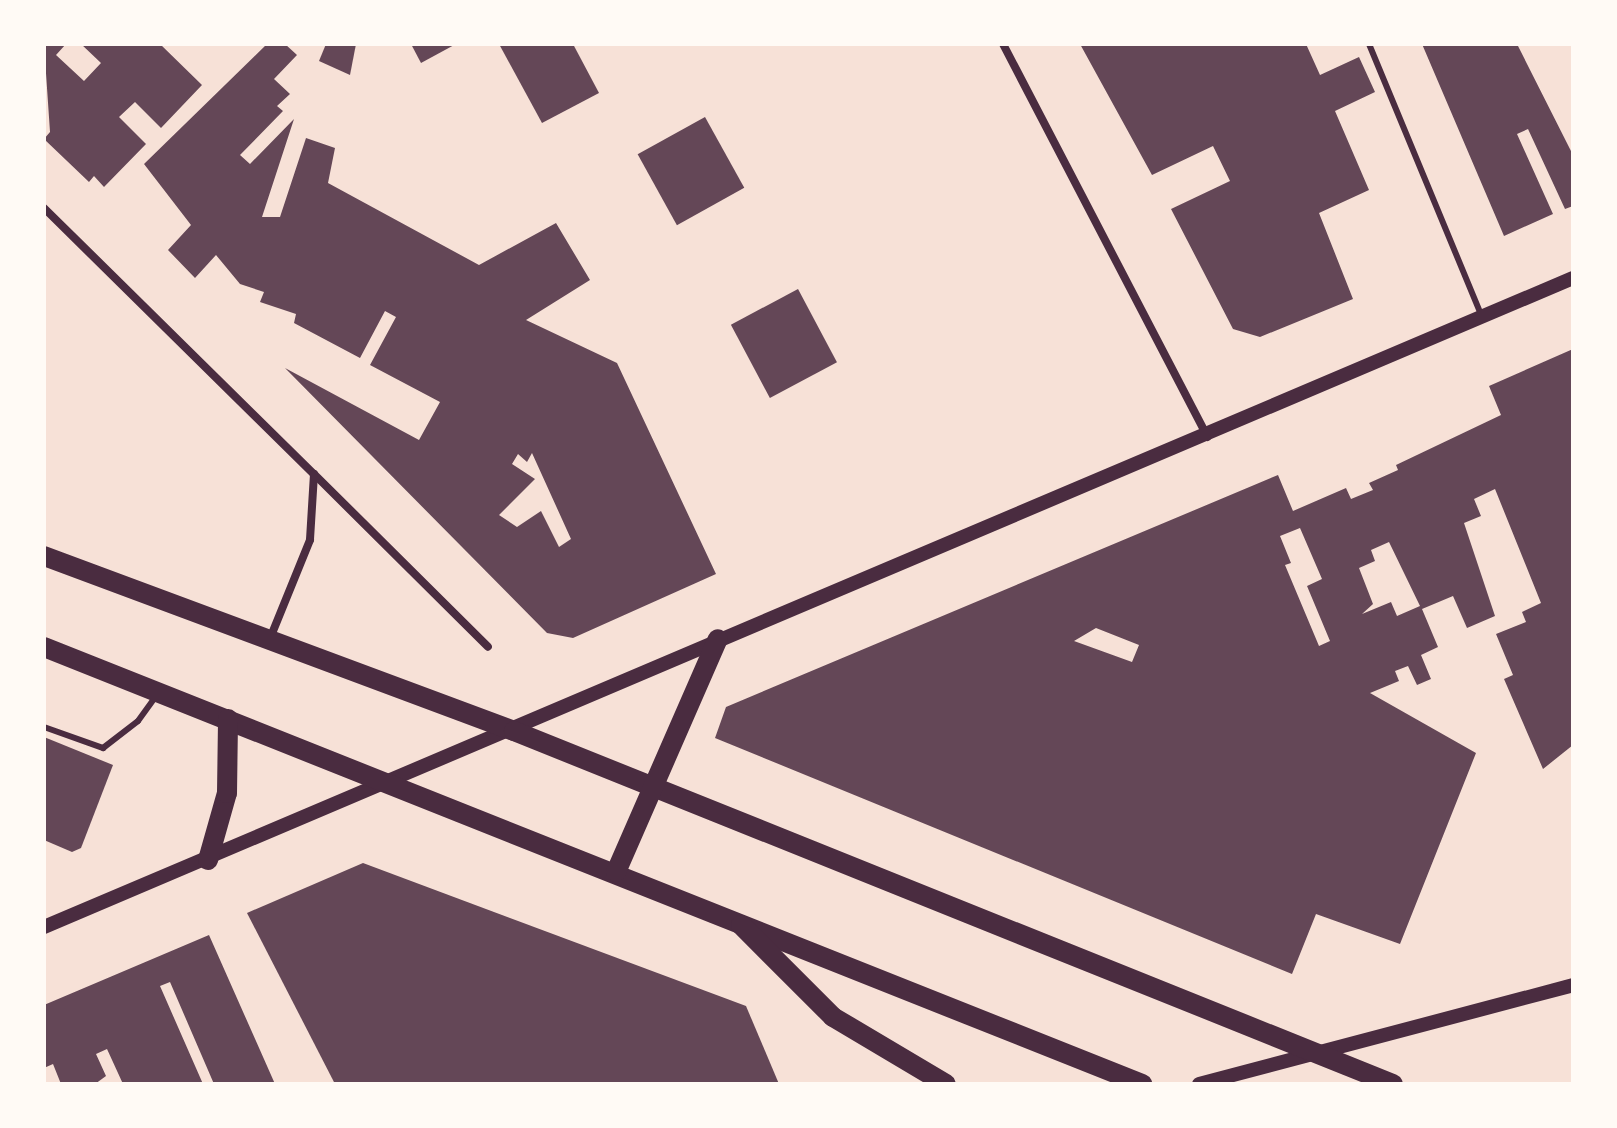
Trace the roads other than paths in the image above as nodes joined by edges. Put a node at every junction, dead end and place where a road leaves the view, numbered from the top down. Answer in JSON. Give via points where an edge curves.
{"nodes":[{"id":1,"x":1003,"y":44,"type":"edge"},
{"id":2,"x":1369,"y":44,"type":"edge"},
{"id":3,"x":44,"y":208,"type":"edge"},
{"id":4,"x":1573,"y":278,"type":"edge"},
{"id":5,"x":1482,"y":317,"type":"junction"},
{"id":6,"x":1209,"y":437,"type":"junction"},
{"id":7,"x":314,"y":474,"type":"junction"},
{"id":8,"x":44,"y":556,"type":"edge"},
{"id":9,"x":718,"y":639,"type":"junction"},
{"id":10,"x":269,"y":641,"type":"junction"},
{"id":11,"x":44,"y":647,"type":"edge"},
{"id":12,"x":488,"y":647,"type":"dead end"},
{"id":13,"x":159,"y":692,"type":"junction"},
{"id":14,"x":228,"y":719,"type":"junction"},
{"id":15,"x":44,"y":727,"type":"edge"},
{"id":16,"x":514,"y":731,"type":"junction"},
{"id":17,"x":393,"y":782,"type":"junction"},
{"id":18,"x":650,"y":785,"type":"junction"},
{"id":19,"x":208,"y":860,"type":"junction"},
{"id":20,"x":616,"y":872,"type":"junction"},
{"id":21,"x":735,"y":920,"type":"junction"},
{"id":22,"x":44,"y":927,"type":"edge"},
{"id":23,"x":1573,"y":985,"type":"edge"},
{"id":24,"x":1307,"y":1050,"type":"junction"},
{"id":25,"x":946,"y":1084,"type":"edge"},
{"id":26,"x":1142,"y":1084,"type":"edge"},
{"id":27,"x":1199,"y":1084,"type":"edge"},
{"id":28,"x":1393,"y":1084,"type":"edge"}],
"edges":[{"from":1,"to":6,"type":"street"},
{"from":2,"to":5,"type":"lane"},
{"from":3,"to":7,"type":"street"},
{"from":4,"to":5,"type":"street"},
{"from":5,"to":6,"type":"street"},
{"from":6,"to":9,"type":"street"},
{"from":7,"to":10,"type":"street","via":[[310,540]]},
{"from":7,"to":12,"type":"street"},
{"from":8,"to":10,"type":"main road"},
{"from":9,"to":16,"type":"street"},
{"from":9,"to":18,"type":"main road"},
{"from":10,"to":16,"type":"main road"},
{"from":11,"to":13,"type":"main road"},
{"from":13,"to":14,"type":"main road"},
{"from":13,"to":15,"type":"lane","via":[[138,721],[103,748]]},
{"from":14,"to":17,"type":"main road"},
{"from":14,"to":19,"type":"main road","via":[[227,793]]},
{"from":16,"to":17,"type":"street"},
{"from":16,"to":18,"type":"main road"},
{"from":17,"to":19,"type":"street"},
{"from":17,"to":20,"type":"main road"},
{"from":18,"to":20,"type":"main road"},
{"from":18,"to":24,"type":"main road"},
{"from":19,"to":22,"type":"street"},
{"from":20,"to":21,"type":"main road"},
{"from":21,"to":25,"type":"main road","via":[[833,1017]]},
{"from":21,"to":26,"type":"main road"},
{"from":23,"to":24,"type":"street"},
{"from":24,"to":27,"type":"street"},
{"from":24,"to":28,"type":"main road"}]}
